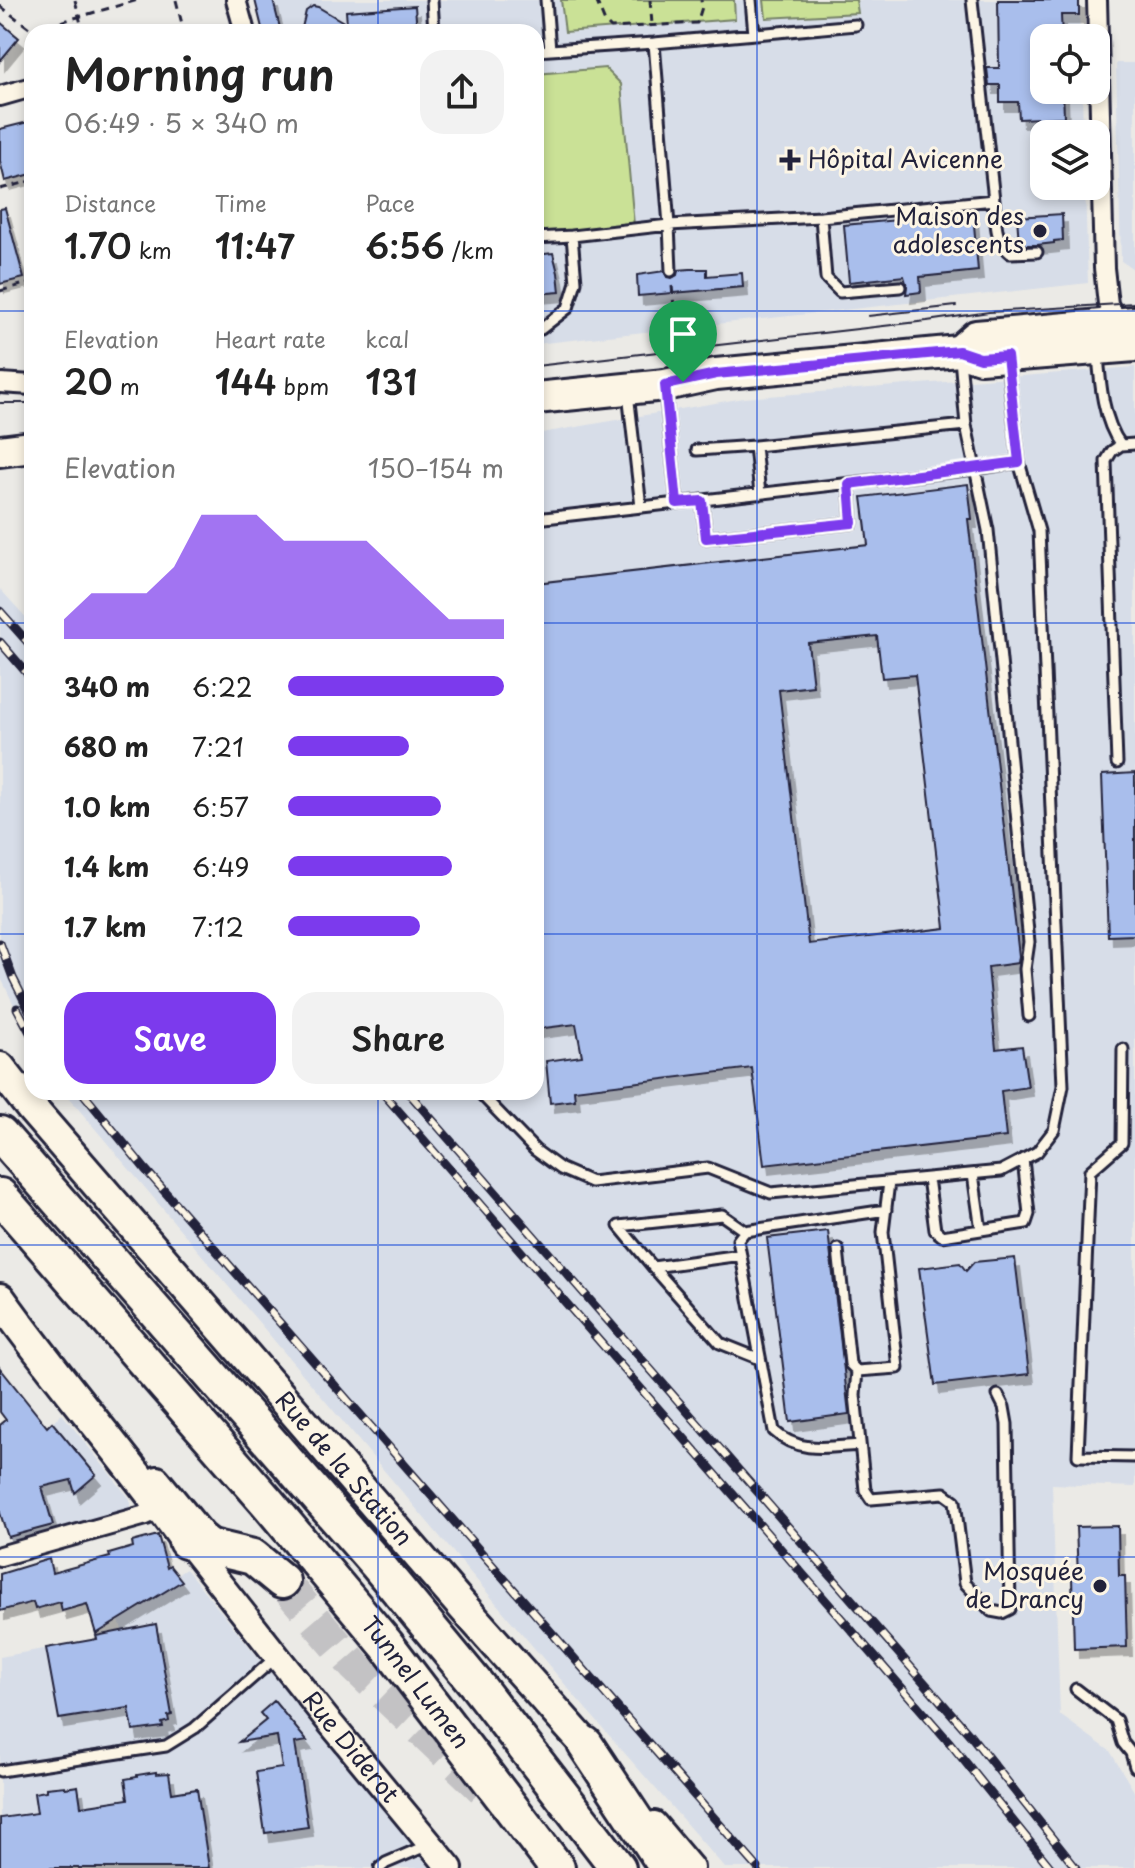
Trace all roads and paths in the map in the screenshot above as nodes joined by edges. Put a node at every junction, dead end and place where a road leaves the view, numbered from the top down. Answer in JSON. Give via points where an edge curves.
{"nodes":[{"id":1,"x":75,"y":0,"type":"edge"},
{"id":2,"x":138,"y":0,"type":"edge"},
{"id":3,"x":176,"y":0,"type":"edge"},
{"id":4,"x":236,"y":0,"type":"edge"},
{"id":5,"x":432,"y":0,"type":"edge"},
{"id":6,"x":546,"y":0,"type":"edge"},
{"id":7,"x":596,"y":0,"type":"edge"},
{"id":8,"x":650,"y":0,"type":"edge"},
{"id":9,"x":701,"y":0,"type":"edge"},
{"id":10,"x":751,"y":0,"type":"edge"},
{"id":11,"x":972,"y":0,"type":"edge"},
{"id":12,"x":1097,"y":0,"type":"edge"},
{"id":13,"x":0,"y":6,"type":"edge"},
{"id":14,"x":79,"y":17,"type":"junction"},
{"id":15,"x":24,"y":24,"type":"edge"},
{"id":16,"x":54,"y":24,"type":"edge"},
{"id":17,"x":81,"y":24,"type":"edge"},
{"id":18,"x":182,"y":24,"type":"edge"},
{"id":19,"x":241,"y":24,"type":"edge"},
{"id":20,"x":434,"y":24,"type":"edge"},
{"id":21,"x":856,"y":25,"type":"dead end"},
{"id":22,"x":652,"y":26,"type":"junction"},
{"id":23,"x":754,"y":34,"type":"junction"},
{"id":24,"x":654,"y":43,"type":"junction"},
{"id":25,"x":544,"y":50,"type":"edge"},
{"id":26,"x":550,"y":50,"type":"junction"},
{"id":27,"x":24,"y":89,"type":"edge"},
{"id":28,"x":0,"y":96,"type":"edge"},
{"id":29,"x":24,"y":183,"type":"edge"},
{"id":30,"x":0,"y":189,"type":"edge"},
{"id":31,"x":994,"y":200,"type":"junction"},
{"id":32,"x":821,"y":217,"type":"junction"},
{"id":33,"x":669,"y":225,"type":"junction"},
{"id":34,"x":572,"y":236,"type":"junction"},
{"id":35,"x":544,"y":238,"type":"edge"},
{"id":36,"x":1037,"y":252,"type":"dead end"},
{"id":37,"x":671,"y":271,"type":"dead end"},
{"id":38,"x":24,"y":284,"type":"edge"},
{"id":39,"x":672,"y":286,"type":"dead end"},
{"id":40,"x":900,"y":287,"type":"dead end"},
{"id":41,"x":0,"y":291,"type":"edge"},
{"id":42,"x":544,"y":327,"type":"edge"},
{"id":43,"x":1131,"y":333,"type":"edge"},
{"id":44,"x":1098,"y":349,"type":"junction"},
{"id":45,"x":959,"y":351,"type":"junction"},
{"id":46,"x":1007,"y":356,"type":"junction"},
{"id":47,"x":0,"y":383,"type":"edge"},
{"id":48,"x":24,"y":384,"type":"edge"},
{"id":49,"x":674,"y":384,"type":"junction"},
{"id":50,"x":627,"y":389,"type":"junction"},
{"id":51,"x":544,"y":397,"type":"edge"},
{"id":52,"x":966,"y":425,"type":"junction"},
{"id":53,"x":1135,"y":444,"type":"edge"},
{"id":54,"x":1121,"y":445,"type":"junction"},
{"id":55,"x":755,"y":446,"type":"junction"},
{"id":56,"x":24,"y":448,"type":"edge"},
{"id":57,"x":697,"y":450,"type":"dead end"},
{"id":58,"x":0,"y":451,"type":"edge"},
{"id":59,"x":1019,"y":462,"type":"junction"},
{"id":60,"x":974,"y":469,"type":"junction"},
{"id":61,"x":849,"y":484,"type":"junction"},
{"id":62,"x":760,"y":494,"type":"junction"},
{"id":63,"x":702,"y":501,"type":"junction"},
{"id":64,"x":677,"y":503,"type":"junction"},
{"id":65,"x":641,"y":507,"type":"junction"},
{"id":66,"x":544,"y":518,"type":"edge"},
{"id":67,"x":1117,"y":763,"type":"dead end"},
{"id":68,"x":1029,"y":1016,"type":"dead end"},
{"id":69,"x":1123,"y":1049,"type":"dead end"},
{"id":70,"x":0,"y":1068,"type":"edge"},
{"id":71,"x":24,"y":1098,"type":"edge"},
{"id":72,"x":25,"y":1100,"type":"edge"},
{"id":73,"x":487,"y":1100,"type":"edge"},
{"id":74,"x":0,"y":1134,"type":"edge"},
{"id":75,"x":1023,"y":1159,"type":"junction"},
{"id":76,"x":973,"y":1174,"type":"junction"},
{"id":77,"x":928,"y":1178,"type":"junction"},
{"id":78,"x":889,"y":1182,"type":"junction"},
{"id":79,"x":0,"y":1196,"type":"edge"},
{"id":80,"x":886,"y":1210,"type":"junction"},
{"id":81,"x":981,"y":1230,"type":"junction"},
{"id":82,"x":745,"y":1231,"type":"junction"},
{"id":83,"x":838,"y":1249,"type":"dead end"},
{"id":84,"x":741,"y":1255,"type":"junction"},
{"id":85,"x":653,"y":1267,"type":"junction"},
{"id":86,"x":3,"y":1308,"type":"edge"},
{"id":87,"x":760,"y":1359,"type":"junction"},
{"id":88,"x":857,"y":1371,"type":"junction"},
{"id":89,"x":998,"y":1395,"type":"dead end"},
{"id":90,"x":860,"y":1445,"type":"junction"},
{"id":91,"x":1135,"y":1457,"type":"edge"},
{"id":92,"x":125,"y":1462,"type":"junction"},
{"id":93,"x":162,"y":1507,"type":"junction"},
{"id":94,"x":186,"y":1541,"type":"junction"},
{"id":95,"x":221,"y":1551,"type":"junction"},
{"id":96,"x":0,"y":1556,"type":"edge"},
{"id":97,"x":282,"y":1581,"type":"tunnel mouth"},
{"id":98,"x":252,"y":1626,"type":"junction"},
{"id":99,"x":276,"y":1657,"type":"junction"},
{"id":100,"x":1076,"y":1689,"type":"dead end"},
{"id":101,"x":585,"y":1744,"type":"junction"},
{"id":102,"x":1133,"y":1750,"type":"edge"},
{"id":103,"x":1135,"y":1767,"type":"edge"},
{"id":104,"x":0,"y":1771,"type":"edge"},
{"id":105,"x":431,"y":1844,"type":"junction"},
{"id":106,"x":380,"y":1868,"type":"edge"},
{"id":107,"x":450,"y":1868,"type":"edge"},
{"id":108,"x":557,"y":1868,"type":"edge"},
{"id":109,"x":618,"y":1868,"type":"edge"},
{"id":110,"x":667,"y":1868,"type":"edge"},
{"id":111,"x":691,"y":1868,"type":"edge"}],
"edges":[{"from":1,"to":14,"type":"path"},
{"from":2,"to":14,"type":"path"},
{"from":3,"to":18,"type":"path"},
{"from":4,"to":19,"type":"street"},
{"from":5,"to":20,"type":"lane"},
{"from":6,"to":26,"type":"lane"},
{"from":7,"to":22,"type":"path","via":[[611,28]]},
{"from":8,"to":22,"type":"path"},
{"from":9,"to":22,"type":"path","via":[[697,23]]},
{"from":10,"to":23,"type":"lane"},
{"from":11,"to":31,"type":"lane"},
{"from":12,"to":43,"type":"street","via":[[1104,268],[1108,304]]},
{"from":13,"to":15,"type":"path"},
{"from":14,"to":16,"type":"path"},
{"from":14,"to":17,"type":"path"},
{"from":21,"to":23,"type":"lane"},
{"from":22,"to":24,"type":"path"},
{"from":23,"to":24,"type":"lane"},
{"from":24,"to":26,"type":"lane"},
{"from":24,"to":33,"type":"lane"},
{"from":25,"to":26,"type":"lane"},
{"from":27,"to":28,"type":"street"},
{"from":29,"to":30,"type":"path"},
{"from":31,"to":32,"type":"lane"},
{"from":31,"to":36,"type":"lane","via":[[1003,247],[1010,253]]},
{"from":32,"to":33,"type":"lane"},
{"from":32,"to":40,"type":"lane","via":[[826,278],[840,292]]},
{"from":33,"to":34,"type":"lane"},
{"from":33,"to":37,"type":"lane"},
{"from":34,"to":35,"type":"lane"},
{"from":34,"to":42,"type":"lane","via":[[576,282],[568,308]]},
{"from":38,"to":41,"type":"path"},
{"from":39,"to":49,"type":"path","via":[[678,350]]},
{"from":43,"to":44,"type":"main road"},
{"from":43,"to":45,"type":"main road","via":[[976,336]]},
{"from":44,"to":46,"type":"main road"},
{"from":44,"to":54,"type":"lane","via":[[1107,413]]},
{"from":45,"to":46,"type":"main road","via":[[980,358]]},
{"from":45,"to":49,"type":"main road","via":[[716,374]]},
{"from":45,"to":52,"type":"lane"},
{"from":46,"to":59,"type":"lane"},
{"from":47,"to":48,"type":"street"},
{"from":49,"to":50,"type":"main road"},
{"from":49,"to":64,"type":"lane"},
{"from":50,"to":51,"type":"main road"},
{"from":50,"to":65,"type":"lane"},
{"from":52,"to":55,"type":"lane"},
{"from":52,"to":60,"type":"lane"},
{"from":53,"to":54,"type":"lane"},
{"from":54,"to":67,"type":"lane","via":[[1106,461]]},
{"from":55,"to":57,"type":"lane"},
{"from":55,"to":62,"type":"lane"},
{"from":56,"to":58,"type":"main road"},
{"from":59,"to":60,"type":"lane"},
{"from":59,"to":75,"type":"lane","via":[[1039,531],[1063,1086],[1054,1130],[1037,1152]]},
{"from":60,"to":61,"type":"lane"},
{"from":60,"to":68,"type":"lane","via":[[988,530],[1029,942]]},
{"from":61,"to":62,"type":"lane"},
{"from":61,"to":63,"type":"lane","via":[[852,523],[706,538]]},
{"from":62,"to":63,"type":"lane"},
{"from":63,"to":64,"type":"lane"},
{"from":64,"to":65,"type":"lane"},
{"from":65,"to":66,"type":"lane"},
{"from":69,"to":91,"type":"lane","via":[[1122,1143],[1090,1171],[1078,1456]]},
{"from":70,"to":71,"type":"main road","name":"Rue de la Station"},
{"from":72,"to":101,"type":"main road","name":"Rue de la Station"},
{"from":73,"to":78,"type":"lane","via":[[535,1150],[591,1182],[708,1168],[771,1193]]},
{"from":74,"to":109,"type":"highway","via":[[386,1575]]},
{"from":75,"to":76,"type":"lane","via":[[1001,1171]]},
{"from":75,"to":81,"type":"lane","via":[[1026,1223]]},
{"from":76,"to":77,"type":"lane"},
{"from":76,"to":81,"type":"lane"},
{"from":77,"to":78,"type":"lane"},
{"from":77,"to":81,"type":"lane","via":[[935,1230],[942,1236]]},
{"from":78,"to":80,"type":"lane"},
{"from":79,"to":108,"type":"highway","name":"Tunnel Lumen","via":[[386,1644]]},
{"from":80,"to":82,"type":"lane"},
{"from":80,"to":88,"type":"lane","via":[[883,1232],[898,1368]]},
{"from":82,"to":84,"type":"lane","via":[[738,1240]]},
{"from":82,"to":85,"type":"lane","via":[[722,1215],[619,1226]]},
{"from":83,"to":88,"type":"lane","via":[[850,1364]]},
{"from":84,"to":85,"type":"lane"},
{"from":84,"to":87,"type":"lane"},
{"from":85,"to":87,"type":"lane","via":[[720,1343]]},
{"from":86,"to":92,"type":"main road","name":"Rue Diderot"},
{"from":87,"to":90,"type":"lane","via":[[774,1431],[785,1442],[810,1448]]},
{"from":88,"to":90,"type":"lane"},
{"from":89,"to":90,"type":"lane","via":[[1007,1424],[1010,1609],[1002,1613],[991,1611],[965,1583],[955,1501],[944,1493],[871,1499],[865,1490]]},
{"from":92,"to":93,"type":"main road","name":"Rue Diderot"},
{"from":92,"to":95,"type":"street","name":"Rue Diderot","via":[[148,1468]]},
{"from":93,"to":94,"type":"main road","name":"Rue Diderot"},
{"from":93,"to":96,"type":"street"},
{"from":94,"to":95,"type":"highway"},
{"from":94,"to":98,"type":"street","name":"Rue Diderot"},
{"from":95,"to":97,"type":"highway","via":[[253,1557]]},
{"from":95,"to":98,"type":"street","name":"Rue Diderot"},
{"from":98,"to":99,"type":"street","name":"Rue Diderot"},
{"from":99,"to":104,"type":"lane","via":[[195,1728],[166,1746]]},
{"from":99,"to":105,"type":"street","name":"Rue Diderot"},
{"from":100,"to":102,"type":"lane","via":[[1116,1720],[1123,1743]]},
{"from":101,"to":110,"type":"highway"},
{"from":101,"to":111,"type":"street","name":"Rue de la Station"},
{"from":102,"to":103,"type":"lane"},
{"from":105,"to":106,"type":"lane"},
{"from":105,"to":107,"type":"street","name":"Rue Diderot"}]}
